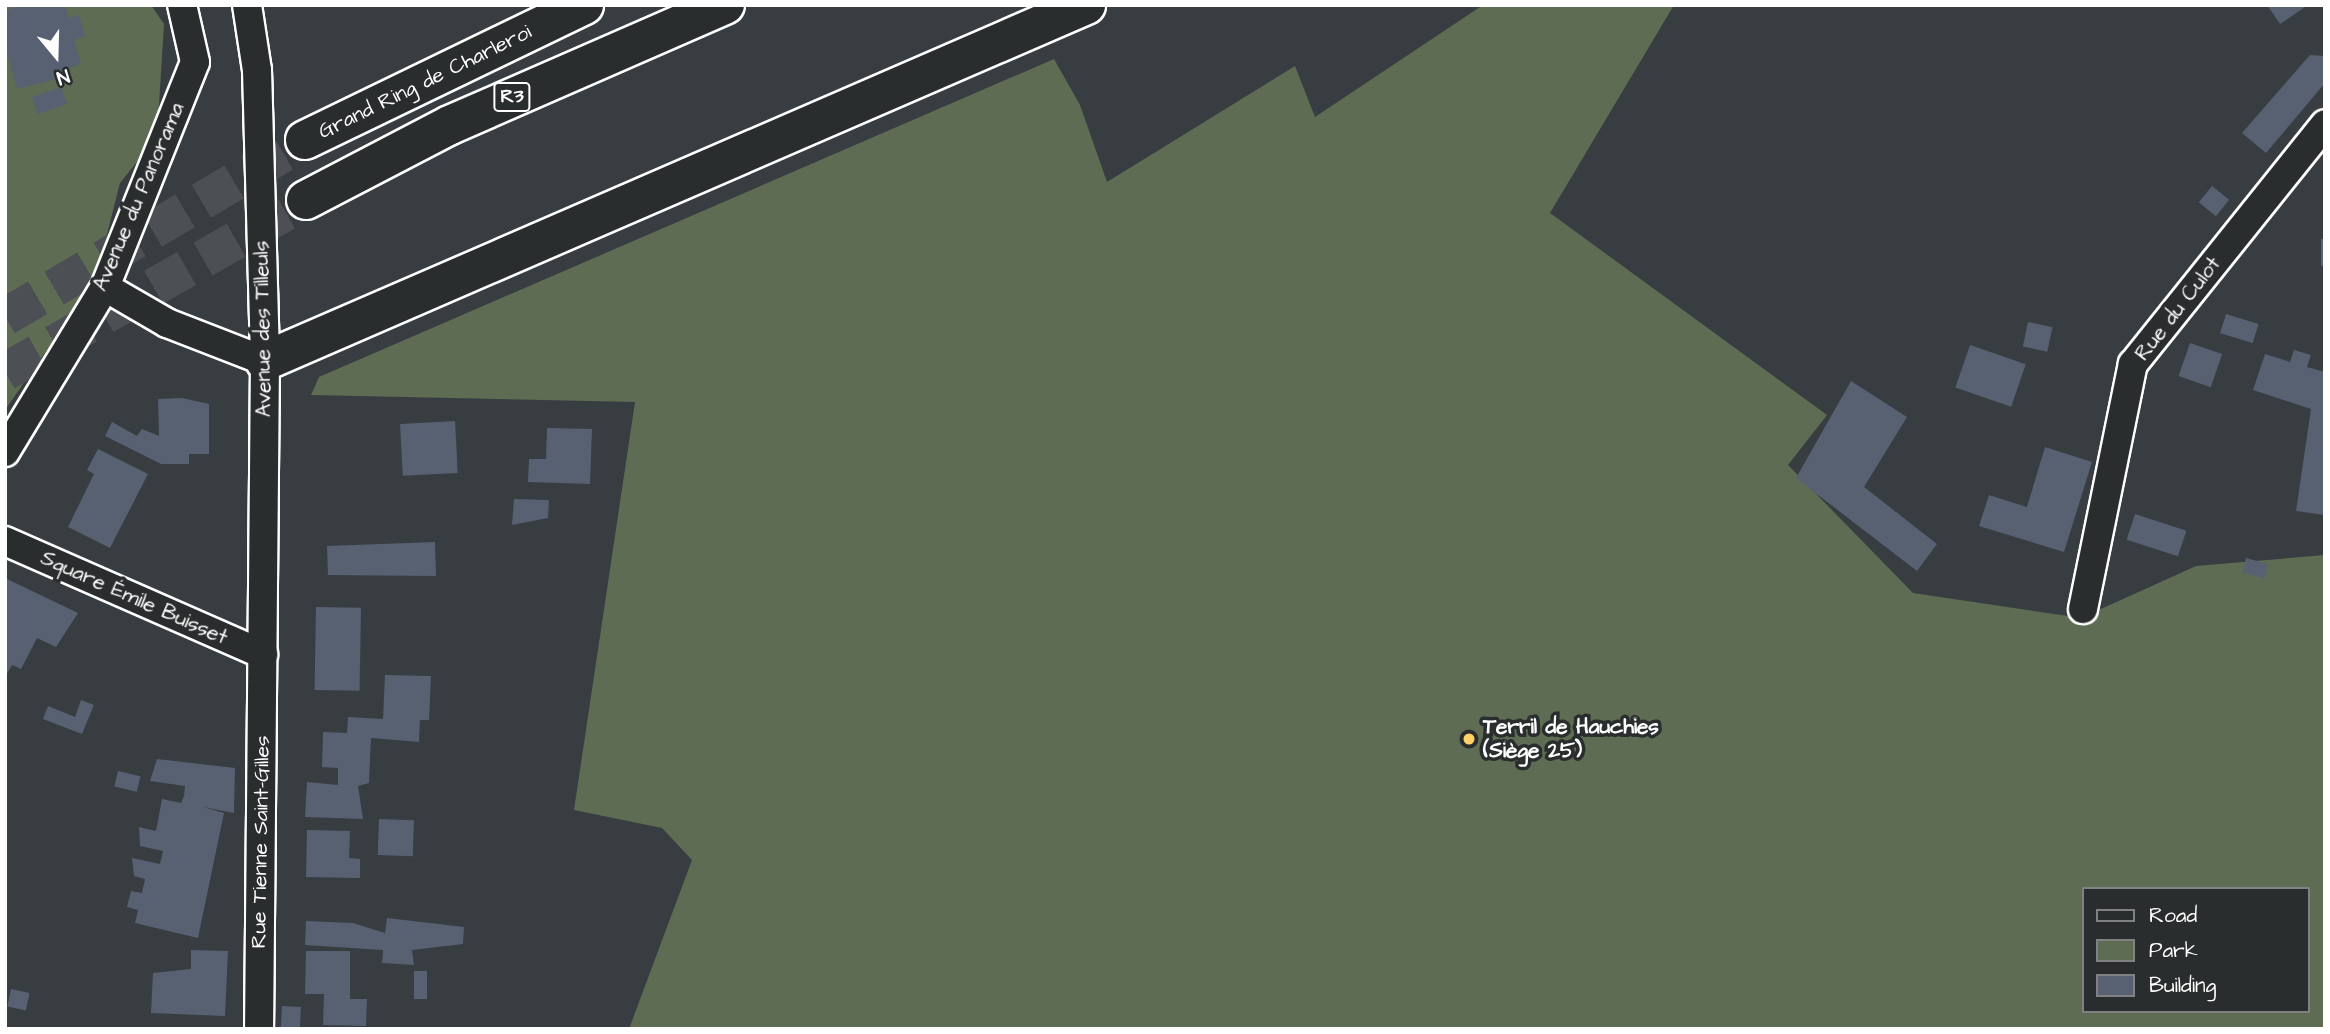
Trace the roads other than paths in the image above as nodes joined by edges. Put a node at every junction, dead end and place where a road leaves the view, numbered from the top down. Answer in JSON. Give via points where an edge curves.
{"nodes":[{"id":1,"x":182,"y":5,"type":"edge"},
{"id":2,"x":247,"y":5,"type":"edge"},
{"id":3,"x":583,"y":5,"type":"edge"},
{"id":4,"x":724,"y":5,"type":"edge"},
{"id":5,"x":1086,"y":5,"type":"edge"},
{"id":6,"x":2325,"y":124,"type":"edge"},
{"id":7,"x":305,"y":140,"type":"tunnel mouth"},
{"id":8,"x":306,"y":200,"type":"tunnel mouth"},
{"id":9,"x":105,"y":287,"type":"junction"},
{"id":10,"x":265,"y":361,"type":"junction"},
{"id":11,"x":5,"y":453,"type":"edge"},
{"id":12,"x":5,"y":541,"type":"edge"},
{"id":13,"x":2083,"y":609,"type":"dead end"},
{"id":14,"x":264,"y":654,"type":"junction"},
{"id":15,"x":259,"y":1029,"type":"edge"}],
"edges":[{"from":1,"to":9,"type":"street","name":"Avenue du Panorama","via":[[195,62]]},
{"from":2,"to":10,"type":"street","name":"Avenue des Tilleuls","via":[[257,70]]},
{"from":3,"to":7,"type":"highway","name":"Grand Ring de Charleroi","number":"R3"},
{"from":4,"to":8,"type":"highway","number":"R3","via":[[450,125]]},
{"from":5,"to":10,"type":"highway"},
{"from":6,"to":13,"type":"street","name":"Rue du Culot","via":[[2133,365]]},
{"from":9,"to":10,"type":"street","via":[[167,323]]},
{"from":9,"to":11,"type":"street","name":"Avenue du Panorama"},
{"from":10,"to":14,"type":"street","name":"Avenue des Tilleuls"},
{"from":12,"to":14,"type":"street","name":"Square Émile Buisset"},
{"from":14,"to":15,"type":"street","name":"Rue Tienne Saint-Gilles"}]}
